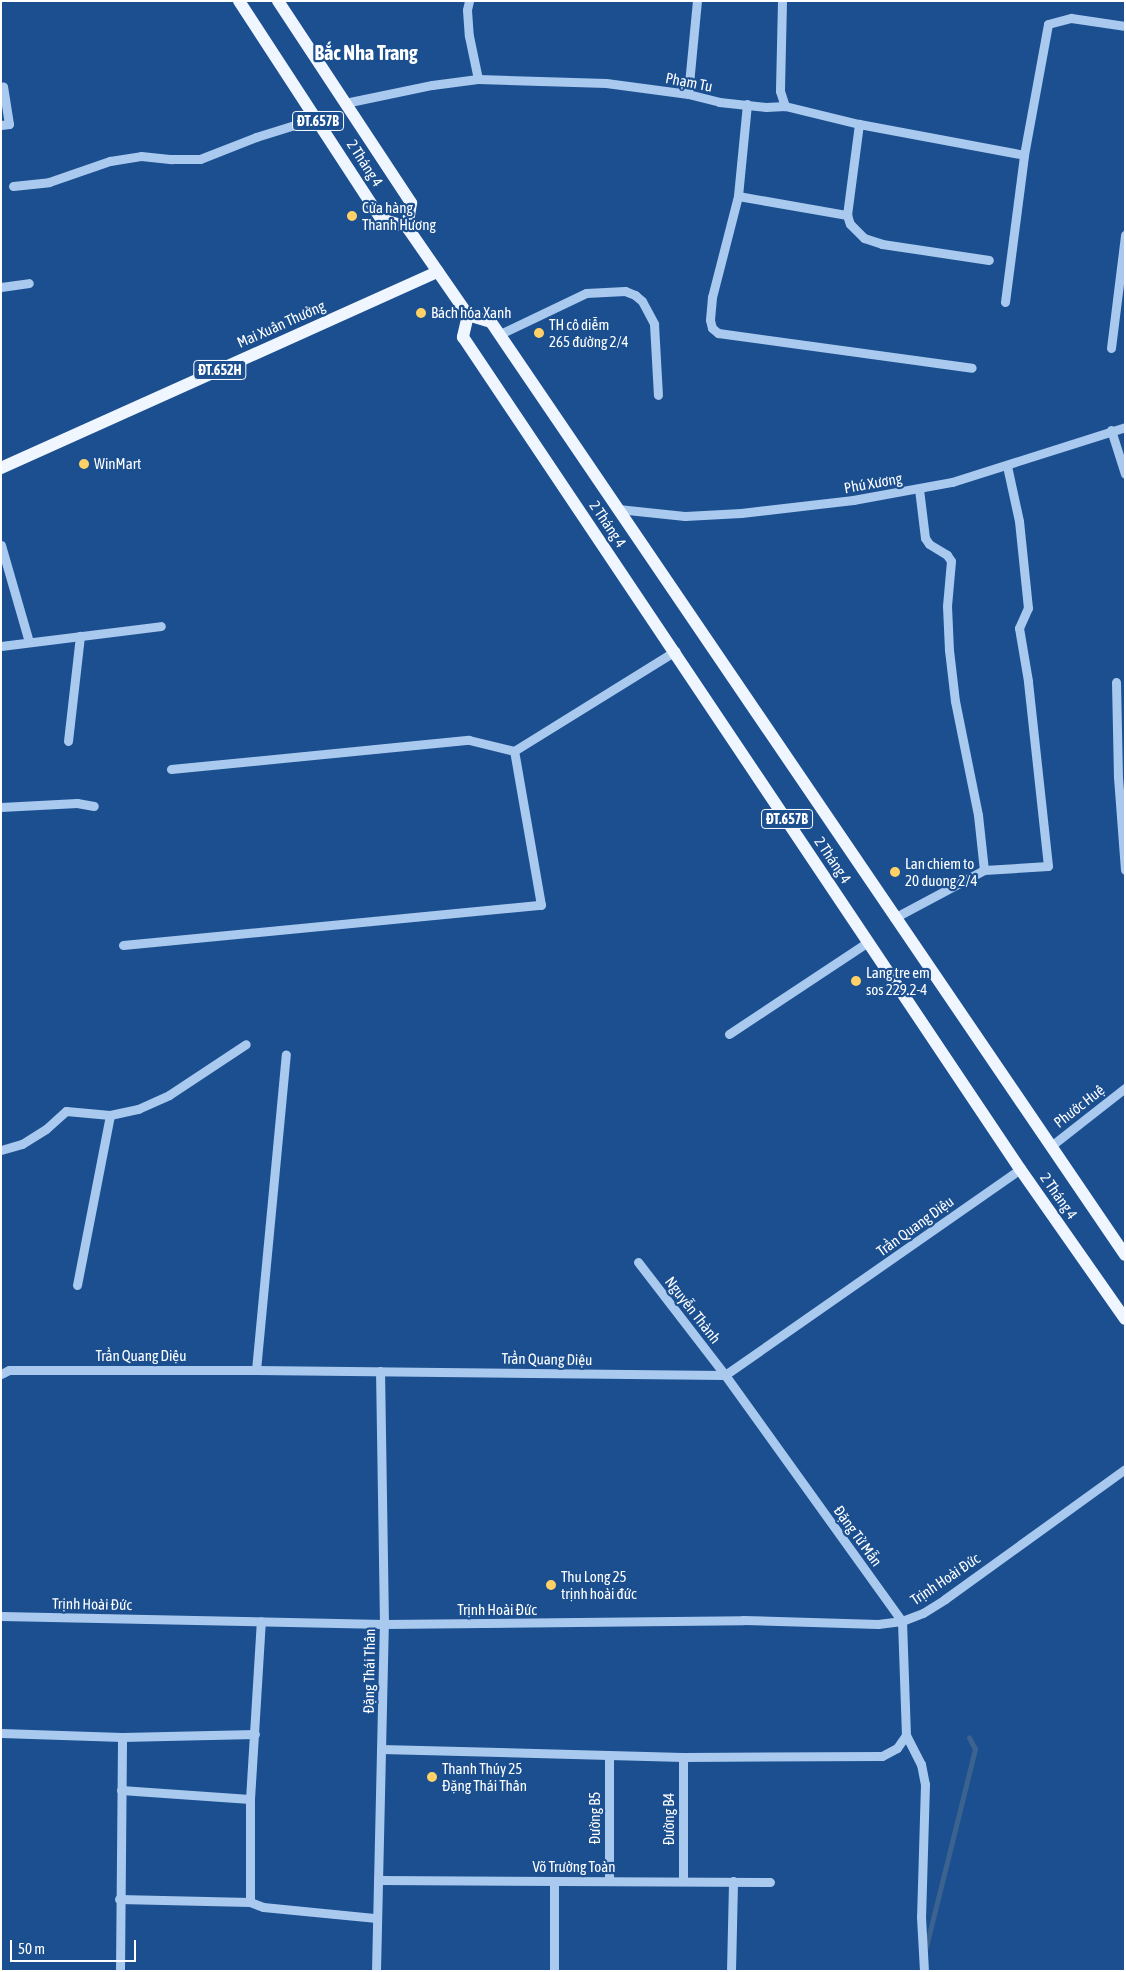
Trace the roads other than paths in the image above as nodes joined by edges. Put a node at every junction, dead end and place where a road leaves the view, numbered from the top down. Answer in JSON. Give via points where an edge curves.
{"nodes":[{"id":1,"x":239,"y":1,"type":"edge"},
{"id":2,"x":278,"y":1,"type":"edge"},
{"id":3,"x":470,"y":1,"type":"edge"},
{"id":4,"x":697,"y":1,"type":"edge"},
{"id":5,"x":782,"y":1,"type":"edge"},
{"id":6,"x":1125,"y":26,"type":"edge"},
{"id":7,"x":478,"y":79,"type":"junction"},
{"id":8,"x":3,"y":86,"type":"dead end"},
{"id":9,"x":688,"y":94,"type":"junction"},
{"id":10,"x":346,"y":104,"type":"junction"},
{"id":11,"x":747,"y":104,"type":"junction"},
{"id":12,"x":785,"y":106,"type":"junction"},
{"id":13,"x":317,"y":118,"type":"junction"},
{"id":14,"x":859,"y":124,"type":"junction"},
{"id":15,"x":1,"y":125,"type":"edge"},
{"id":16,"x":1024,"y":154,"type":"junction"},
{"id":17,"x":13,"y":186,"type":"dead end"},
{"id":18,"x":738,"y":196,"type":"junction"},
{"id":19,"x":847,"y":216,"type":"junction"},
{"id":20,"x":407,"y":227,"type":"junction"},
{"id":21,"x":1125,"y":235,"type":"edge"},
{"id":22,"x":989,"y":260,"type":"dead end"},
{"id":23,"x":438,"y":272,"type":"junction"},
{"id":24,"x":29,"y":283,"type":"dead end"},
{"id":25,"x":1,"y":287,"type":"edge"},
{"id":26,"x":1005,"y":302,"type":"dead end"},
{"id":27,"x":468,"y":315,"type":"junction"},
{"id":28,"x":500,"y":334,"type":"junction"},
{"id":29,"x":1111,"y":348,"type":"dead end"},
{"id":30,"x":972,"y":368,"type":"dead end"},
{"id":31,"x":658,"y":395,"type":"dead end"},
{"id":32,"x":1125,"y":428,"type":"edge"},
{"id":33,"x":1111,"y":430,"type":"junction"},
{"id":34,"x":1007,"y":466,"type":"junction"},
{"id":35,"x":1,"y":468,"type":"edge"},
{"id":36,"x":1125,"y":474,"type":"edge"},
{"id":37,"x":919,"y":489,"type":"junction"},
{"id":38,"x":618,"y":510,"type":"junction"},
{"id":39,"x":1,"y":545,"type":"edge"},
{"id":40,"x":162,"y":626,"type":"dead end"},
{"id":41,"x":80,"y":636,"type":"junction"},
{"id":42,"x":30,"y":642,"type":"junction"},
{"id":43,"x":1,"y":646,"type":"edge"},
{"id":44,"x":675,"y":651,"type":"junction"},
{"id":45,"x":1116,"y":682,"type":"dead end"},
{"id":46,"x":68,"y":741,"type":"dead end"},
{"id":47,"x":514,"y":751,"type":"junction"},
{"id":48,"x":171,"y":769,"type":"dead end"},
{"id":49,"x":94,"y":806,"type":"dead end"},
{"id":50,"x":1,"y":807,"type":"edge"},
{"id":51,"x":984,"y":870,"type":"junction"},
{"id":52,"x":1125,"y":870,"type":"edge"},
{"id":53,"x":894,"y":918,"type":"junction"},
{"id":54,"x":868,"y":942,"type":"junction"},
{"id":55,"x":123,"y":945,"type":"dead end"},
{"id":56,"x":729,"y":1034,"type":"dead end"},
{"id":57,"x":246,"y":1044,"type":"dead end"},
{"id":58,"x":286,"y":1054,"type":"dead end"},
{"id":59,"x":1125,"y":1088,"type":"edge"},
{"id":60,"x":110,"y":1115,"type":"junction"},
{"id":61,"x":1051,"y":1146,"type":"junction"},
{"id":62,"x":1,"y":1150,"type":"edge"},
{"id":63,"x":1020,"y":1169,"type":"junction"},
{"id":64,"x":1125,"y":1255,"type":"edge"},
{"id":65,"x":638,"y":1262,"type":"dead end"},
{"id":66,"x":77,"y":1285,"type":"dead end"},
{"id":67,"x":1125,"y":1319,"type":"edge"},
{"id":68,"x":256,"y":1370,"type":"junction"},
{"id":69,"x":380,"y":1371,"type":"junction"},
{"id":70,"x":5,"y":1372,"type":"edge"},
{"id":71,"x":726,"y":1375,"type":"junction"},
{"id":72,"x":1125,"y":1469,"type":"edge"},
{"id":73,"x":1,"y":1616,"type":"edge"},
{"id":74,"x":261,"y":1621,"type":"junction"},
{"id":75,"x":902,"y":1621,"type":"junction"},
{"id":76,"x":384,"y":1624,"type":"junction"},
{"id":77,"x":1,"y":1733,"type":"edge"},
{"id":78,"x":255,"y":1734,"type":"junction"},
{"id":79,"x":906,"y":1735,"type":"junction"},
{"id":80,"x":122,"y":1737,"type":"junction"},
{"id":81,"x":381,"y":1750,"type":"junction"},
{"id":82,"x":609,"y":1756,"type":"junction"},
{"id":83,"x":682,"y":1756,"type":"junction"},
{"id":84,"x":121,"y":1790,"type":"junction"},
{"id":85,"x":250,"y":1799,"type":"junction"},
{"id":86,"x":378,"y":1880,"type":"junction"},
{"id":87,"x":554,"y":1881,"type":"junction"},
{"id":88,"x":609,"y":1881,"type":"junction"},
{"id":89,"x":683,"y":1881,"type":"junction"},
{"id":90,"x":733,"y":1881,"type":"junction"},
{"id":91,"x":770,"y":1882,"type":"dead end"},
{"id":92,"x":120,"y":1899,"type":"junction"},
{"id":93,"x":250,"y":1902,"type":"junction"},
{"id":94,"x":376,"y":1918,"type":"junction"},
{"id":95,"x":120,"y":1971,"type":"edge"},
{"id":96,"x":376,"y":1971,"type":"edge"},
{"id":97,"x":554,"y":1971,"type":"edge"},
{"id":98,"x":731,"y":1971,"type":"edge"},
{"id":99,"x":924,"y":1971,"type":"edge"}],
"edges":[{"from":1,"to":13,"type":"main road","name":"2 Tháng 4","number":"ĐT.657B"},
{"from":2,"to":10,"type":"main road","name":"2 Tháng 4","number":"ĐT.657B"},
{"from":3,"to":7,"type":"street","via":[[466,10]]},
{"from":4,"to":9,"type":"street"},
{"from":5,"to":12,"type":"street","via":[[780,90]]},
{"from":6,"to":16,"type":"street","via":[[1071,18],[1048,24]]},
{"from":7,"to":9,"type":"street","name":"Phạm Tu","via":[[606,84]]},
{"from":7,"to":10,"type":"street","name":"Phạm Tu","via":[[432,85]]},
{"from":8,"to":15,"type":"street","via":[[10,124]]},
{"from":9,"to":11,"type":"street","name":"Phạm Tu","via":[[719,102]]},
{"from":10,"to":20,"type":"main road","name":"2 Tháng 4","number":"ĐT.657B","via":[[411,203]]},
{"from":11,"to":12,"type":"street","name":"Phạm Tu"},
{"from":11,"to":18,"type":"street"},
{"from":12,"to":14,"type":"street","name":"Phạm Tu"},
{"from":13,"to":17,"type":"street","via":[[256,137],[210,156],[172,159],[141,156],[110,161],[48,182]]},
{"from":13,"to":20,"type":"main road","name":"2 Tháng 4","number":"ĐT.657B","via":[[381,219]]},
{"from":14,"to":16,"type":"street","name":"Phạm Tu"},
{"from":14,"to":19,"type":"street"},
{"from":16,"to":26,"type":"street"},
{"from":18,"to":19,"type":"street"},
{"from":18,"to":30,"type":"street","via":[[712,297],[710,320],[718,333]]},
{"from":19,"to":22,"type":"street","via":[[850,224],[864,238],[882,244]]},
{"from":20,"to":23,"type":"main road"},
{"from":21,"to":29,"type":"street"},
{"from":23,"to":27,"type":"main road"},
{"from":23,"to":35,"type":"main road","name":"Mai Xuân Thưởng","number":"ĐT.652H"},
{"from":24,"to":25,"type":"street"},
{"from":27,"to":28,"type":"main road","name":"2 Tháng 4","number":"ĐT.657B","via":[[491,322]]},
{"from":27,"to":44,"type":"main road","name":"2 Tháng 4","number":"ĐT.657B","via":[[463,337]]},
{"from":28,"to":31,"type":"street","via":[[586,294],[625,291],[642,301],[654,324]]},
{"from":28,"to":38,"type":"main road","name":"2 Tháng 4","number":"ĐT.657B"},
{"from":32,"to":33,"type":"street","name":"Phú Xương"},
{"from":33,"to":34,"type":"street","name":"Phú Xương"},
{"from":33,"to":36,"type":"street"},
{"from":34,"to":37,"type":"street","name":"Phú Xương"},
{"from":34,"to":51,"type":"street","via":[[1019,521],[1028,608],[1019,628],[1028,681],[1048,866]]},
{"from":37,"to":38,"type":"street","name":"Phú Xương","via":[[741,513],[685,516]]},
{"from":37,"to":51,"type":"street","via":[[925,538],[951,561],[947,606],[949,650],[955,701],[978,815]]},
{"from":38,"to":53,"type":"main road","name":"2 Tháng 4","number":"ĐT.657B"},
{"from":39,"to":42,"type":"street"},
{"from":40,"to":41,"type":"street"},
{"from":41,"to":42,"type":"street"},
{"from":41,"to":46,"type":"street"},
{"from":42,"to":43,"type":"street"},
{"from":44,"to":47,"type":"street"},
{"from":44,"to":54,"type":"main road","name":"2 Tháng 4","number":"ĐT.657B"},
{"from":45,"to":52,"type":"street","via":[[1118,777]]},
{"from":47,"to":48,"type":"street","via":[[469,740]]},
{"from":47,"to":55,"type":"street","via":[[541,905]]},
{"from":49,"to":50,"type":"street","via":[[77,803]]},
{"from":51,"to":53,"type":"street"},
{"from":53,"to":61,"type":"main road","name":"2 Tháng 4","number":"ĐT.657B"},
{"from":54,"to":56,"type":"street"},
{"from":54,"to":63,"type":"main road","name":"2 Tháng 4","number":"ĐT.657B"},
{"from":57,"to":60,"type":"street","via":[[169,1095],[138,1110]]},
{"from":58,"to":68,"type":"street"},
{"from":59,"to":61,"type":"street","name":"Phước Huệ"},
{"from":60,"to":62,"type":"street","via":[[66,1111],[22,1144]]},
{"from":60,"to":66,"type":"street"},
{"from":61,"to":64,"type":"main road","name":"2 Tháng 4","number":"ĐT.657B"},
{"from":63,"to":67,"type":"main road","name":"2 Tháng 4","number":"ĐT.657B"},
{"from":63,"to":71,"type":"street","name":"Trần Quang Diệu"},
{"from":65,"to":71,"type":"street","name":"Nguyễn Thành"},
{"from":68,"to":69,"type":"street","name":"Trần Quang Diệu"},
{"from":68,"to":70,"type":"street","name":"Trần Quang Diệu"},
{"from":69,"to":71,"type":"street","name":"Trần Quang Diệu"},
{"from":69,"to":76,"type":"street","name":"Đặng Thái Thân"},
{"from":71,"to":75,"type":"street","name":"Đặng Tử Mẫn"},
{"from":72,"to":75,"type":"street","name":"Trịnh Hoài Đức","via":[[945,1599]]},
{"from":73,"to":74,"type":"street","name":"Trịnh Hoài Đức"},
{"from":74,"to":76,"type":"street","name":"Trịnh Hoài Đức"},
{"from":74,"to":78,"type":"street"},
{"from":75,"to":76,"type":"street","name":"Trịnh Hoài Đức","via":[[878,1624],[743,1620]]},
{"from":75,"to":79,"type":"street"},
{"from":76,"to":81,"type":"street","name":"Đặng Thái Thân"},
{"from":77,"to":80,"type":"street"},
{"from":78,"to":80,"type":"street"},
{"from":78,"to":85,"type":"street"},
{"from":79,"to":83,"type":"street","via":[[897,1748],[882,1756]]},
{"from":79,"to":99,"type":"street","via":[[921,1764],[925,1784],[921,1917]]},
{"from":80,"to":84,"type":"street"},
{"from":81,"to":82,"type":"street"},
{"from":81,"to":86,"type":"street","name":"Đặng Thái Thân"},
{"from":82,"to":83,"type":"street"},
{"from":82,"to":88,"type":"street","name":"Đường B5"},
{"from":83,"to":89,"type":"street","name":"Đường B4"},
{"from":84,"to":85,"type":"street"},
{"from":84,"to":92,"type":"street"},
{"from":85,"to":93,"type":"street"},
{"from":86,"to":87,"type":"street","name":"Võ Trường Toàn"},
{"from":86,"to":94,"type":"street","name":"Đặng Thái Thân"},
{"from":87,"to":88,"type":"street","name":"Võ Trường Toàn"},
{"from":87,"to":97,"type":"street"},
{"from":88,"to":89,"type":"street","name":"Võ Trường Toàn"},
{"from":89,"to":90,"type":"street","name":"Võ Trường Toàn"},
{"from":90,"to":91,"type":"street","name":"Võ Trường Toàn"},
{"from":90,"to":98,"type":"street"},
{"from":92,"to":93,"type":"street"},
{"from":92,"to":95,"type":"street"},
{"from":93,"to":94,"type":"street","via":[[263,1907]]},
{"from":94,"to":96,"type":"street","name":"Đặng Thái Thân"}]}
